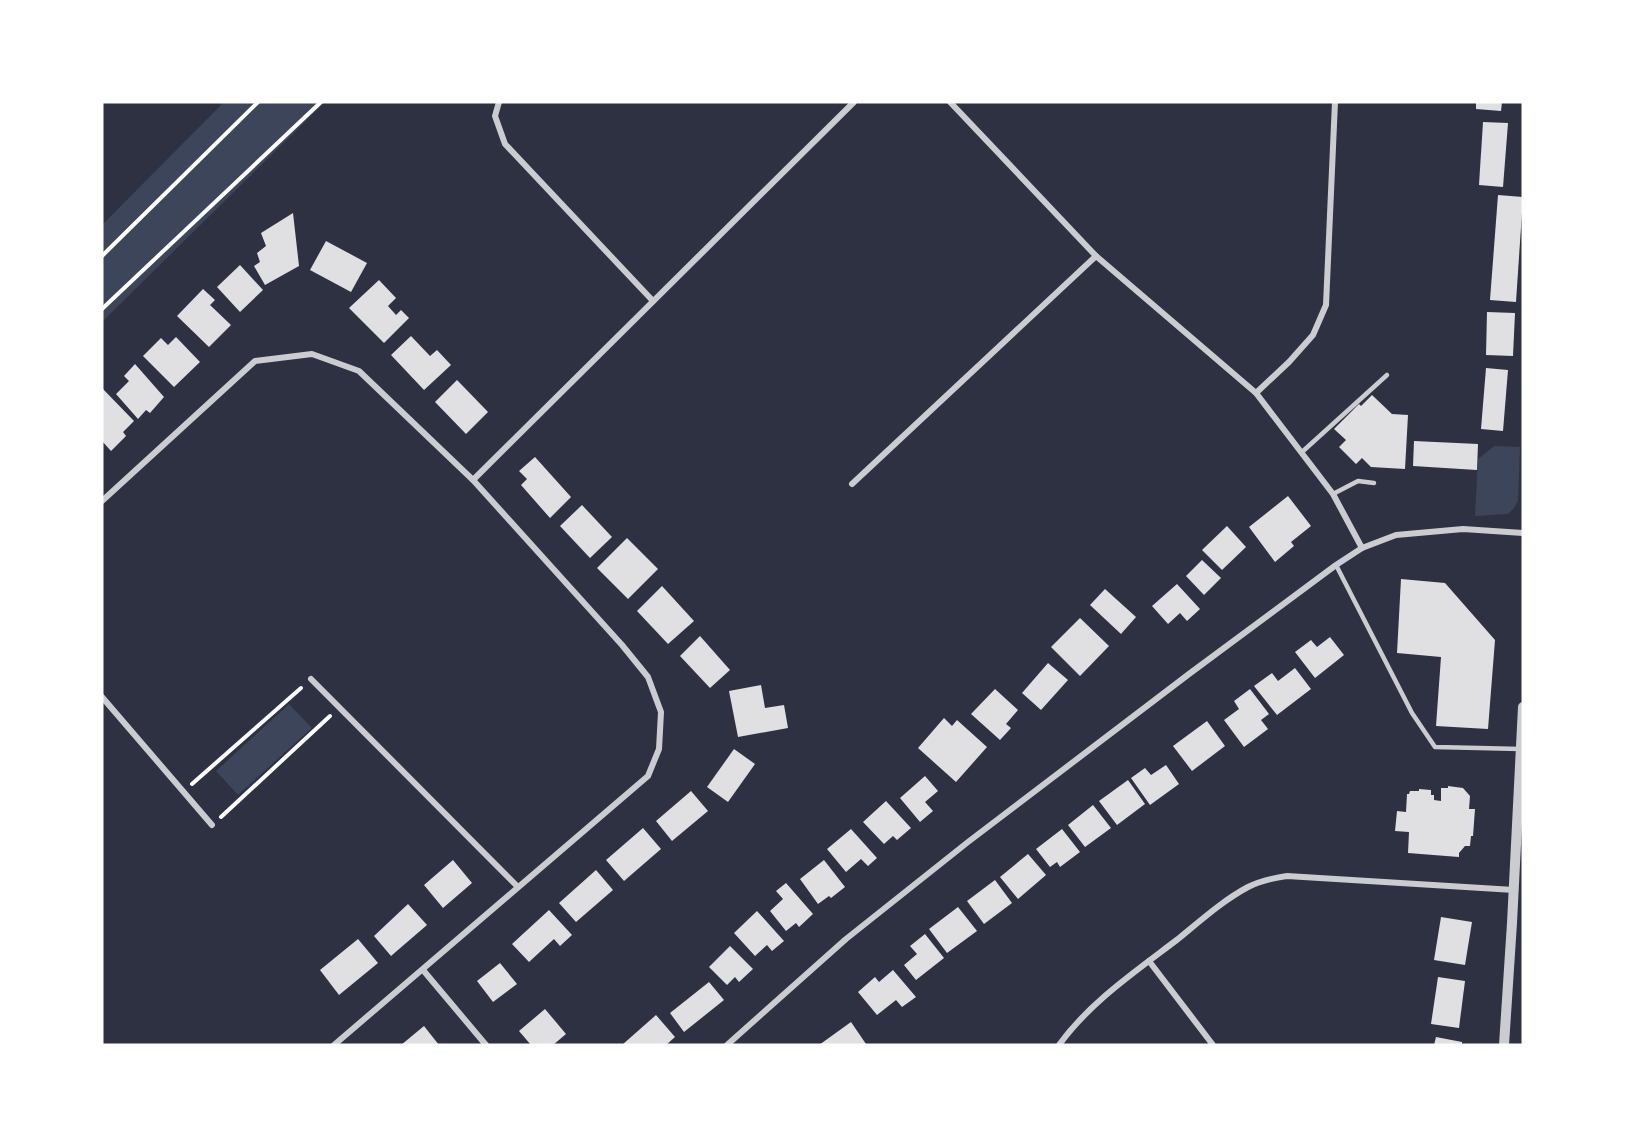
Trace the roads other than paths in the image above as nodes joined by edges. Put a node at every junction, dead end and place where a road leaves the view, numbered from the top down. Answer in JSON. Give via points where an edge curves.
{"nodes":[{"id":1,"x":499,"y":102,"type":"edge"},
{"id":2,"x":854,"y":102,"type":"edge"},
{"id":3,"x":950,"y":102,"type":"edge"},
{"id":4,"x":1335,"y":102,"type":"edge"},
{"id":5,"x":1096,"y":256,"type":"junction"},
{"id":6,"x":652,"y":301,"type":"junction"},
{"id":7,"x":1387,"y":375,"type":"dead end"},
{"id":8,"x":1257,"y":393,"type":"junction"},
{"id":9,"x":1302,"y":452,"type":"junction"},
{"id":10,"x":473,"y":480,"type":"junction"},
{"id":11,"x":1374,"y":483,"type":"dead end"},
{"id":12,"x":852,"y":484,"type":"dead end"},
{"id":13,"x":1333,"y":494,"type":"junction"},
{"id":14,"x":102,"y":501,"type":"edge"},
{"id":15,"x":1523,"y":533,"type":"edge"},
{"id":16,"x":1362,"y":548,"type":"junction"},
{"id":17,"x":1336,"y":566,"type":"junction"},
{"id":18,"x":311,"y":679,"type":"road end"},
{"id":19,"x":102,"y":697,"type":"edge"},
{"id":20,"x":1523,"y":707,"type":"edge"},
{"id":21,"x":1521,"y":749,"type":"junction"},
{"id":22,"x":212,"y":825,"type":"road end"},
{"id":23,"x":518,"y":887,"type":"junction"},
{"id":24,"x":1514,"y":890,"type":"junction"},
{"id":25,"x":1149,"y":961,"type":"junction"},
{"id":26,"x":423,"y":970,"type":"junction"},
{"id":27,"x":334,"y":1045,"type":"edge"},
{"id":28,"x":486,"y":1045,"type":"edge"},
{"id":29,"x":727,"y":1045,"type":"edge"},
{"id":30,"x":1059,"y":1045,"type":"edge"},
{"id":31,"x":1213,"y":1045,"type":"edge"},
{"id":32,"x":1504,"y":1045,"type":"edge"}],
"edges":[{"from":1,"to":6,"type":"street","via":[[495,116],[505,144]]},
{"from":2,"to":6,"type":"street"},
{"from":3,"to":5,"type":"street"},
{"from":4,"to":8,"type":"street","via":[[1326,306],[1312,335]]},
{"from":5,"to":8,"type":"street"},
{"from":5,"to":12,"type":"street"},
{"from":6,"to":10,"type":"street"},
{"from":7,"to":9,"type":"lane"},
{"from":8,"to":9,"type":"street"},
{"from":9,"to":13,"type":"street"},
{"from":10,"to":14,"type":"street","via":[[359,371],[312,354],[255,361]]},
{"from":10,"to":23,"type":"street","via":[[648,677],[661,712],[659,749],[648,776]]},
{"from":11,"to":13,"type":"lane","via":[[1358,481]]},
{"from":13,"to":16,"type":"street"},
{"from":15,"to":16,"type":"street","via":[[1462,529],[1396,535]]},
{"from":16,"to":17,"type":"street"},
{"from":17,"to":21,"type":"lane","via":[[1412,713],[1436,747]]},
{"from":17,"to":29,"type":"street","via":[[968,842],[846,939]]},
{"from":18,"to":23,"type":"street"},
{"from":19,"to":22,"type":"street"},
{"from":20,"to":21,"type":"street"},
{"from":21,"to":24,"type":"street"},
{"from":23,"to":26,"type":"street"},
{"from":24,"to":25,"type":"street","via":[[1287,876],[1267,879],[1224,903]]},
{"from":24,"to":32,"type":"street"},
{"from":25,"to":30,"type":"street","via":[[1097,1002]]},
{"from":25,"to":31,"type":"street"},
{"from":26,"to":27,"type":"street"},
{"from":26,"to":28,"type":"street"}]}
